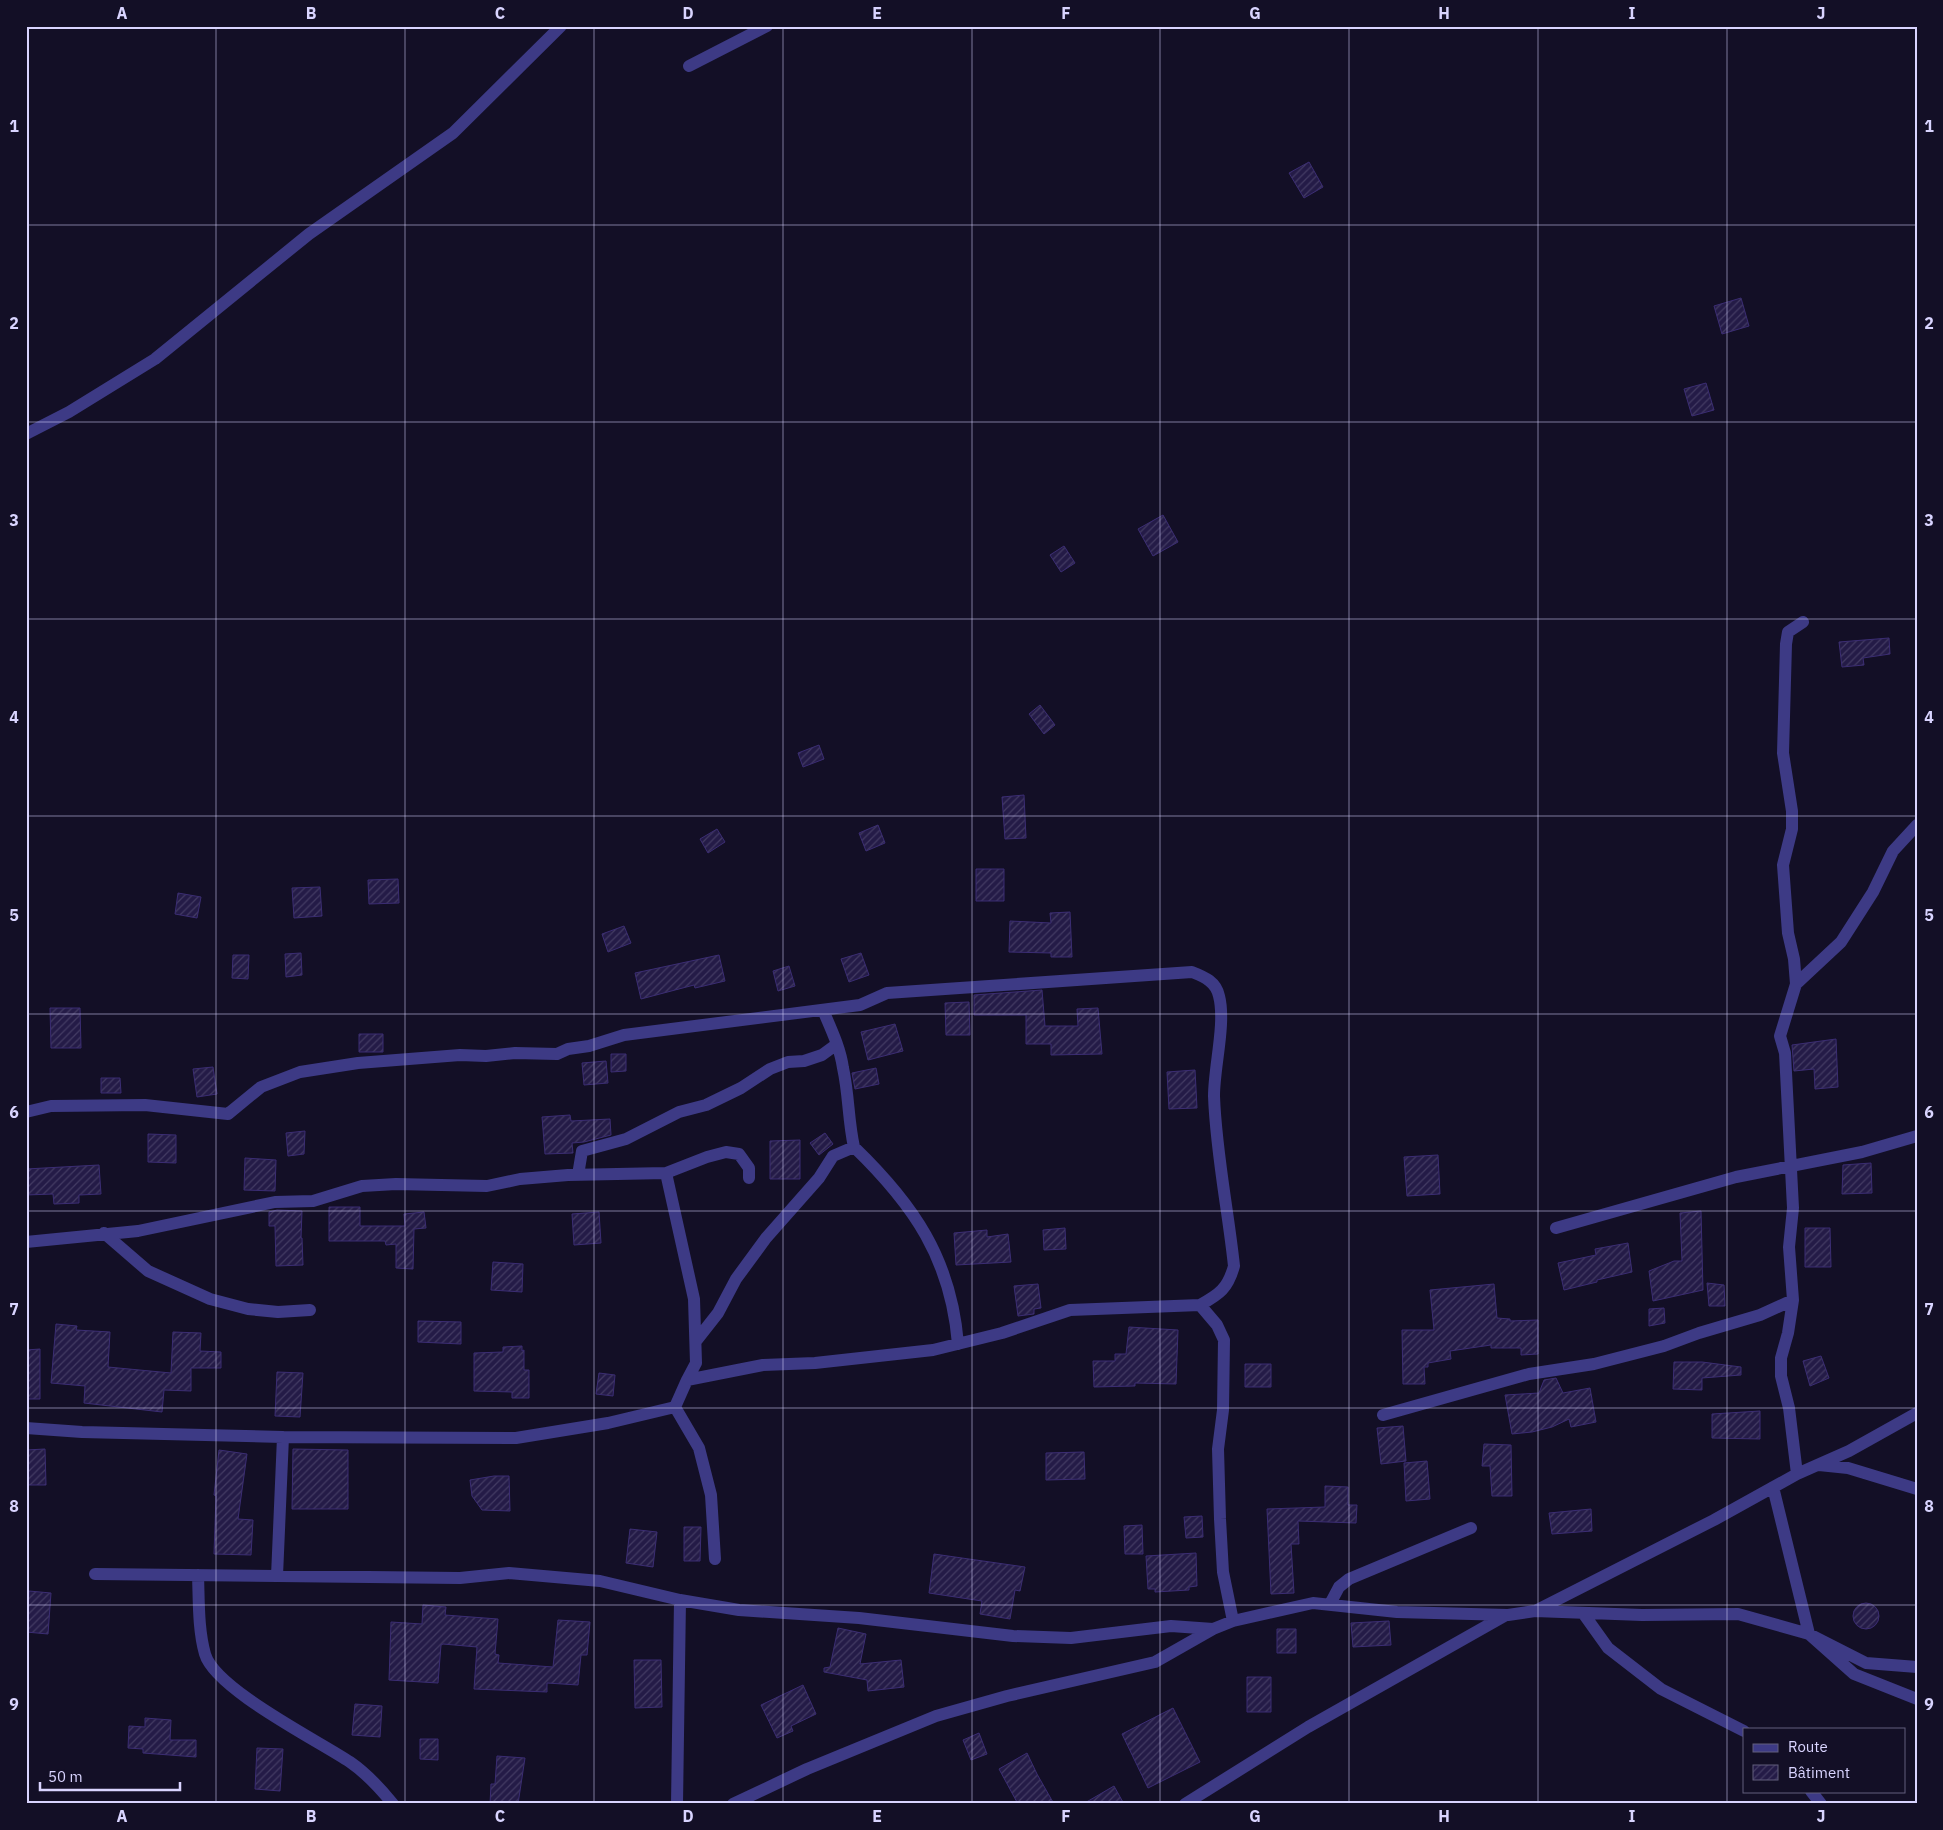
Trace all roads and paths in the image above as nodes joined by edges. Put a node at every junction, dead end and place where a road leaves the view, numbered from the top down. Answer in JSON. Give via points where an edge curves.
{"nodes":[{"id":1,"x":561,"y":26,"type":"edge"},
{"id":2,"x":766,"y":26,"type":"edge"},
{"id":3,"x":689,"y":66,"type":"dead end"},
{"id":4,"x":26,"y":434,"type":"edge"},
{"id":5,"x":1803,"y":622,"type":"dead end"},
{"id":6,"x":1917,"y":825,"type":"edge"},
{"id":7,"x":1796,"y":984,"type":"junction"},
{"id":8,"x":823,"y":1010,"type":"junction"},
{"id":9,"x":837,"y":1044,"type":"junction"},
{"id":10,"x":26,"y":1112,"type":"edge"},
{"id":11,"x":1917,"y":1136,"type":"edge"},
{"id":12,"x":854,"y":1148,"type":"junction"},
{"id":13,"x":1790,"y":1165,"type":"junction"},
{"id":14,"x":666,"y":1173,"type":"junction"},
{"id":15,"x":578,"y":1175,"type":"junction"},
{"id":16,"x":749,"y":1178,"type":"dead end"},
{"id":17,"x":1556,"y":1228,"type":"dead end"},
{"id":18,"x":104,"y":1233,"type":"junction"},
{"id":19,"x":26,"y":1242,"type":"edge"},
{"id":20,"x":1793,"y":1300,"type":"junction"},
{"id":21,"x":1200,"y":1305,"type":"junction"},
{"id":22,"x":310,"y":1310,"type":"dead end"},
{"id":23,"x":696,"y":1341,"type":"junction"},
{"id":24,"x":958,"y":1344,"type":"junction"},
{"id":25,"x":687,"y":1380,"type":"junction"},
{"id":26,"x":675,"y":1407,"type":"junction"},
{"id":27,"x":1917,"y":1413,"type":"edge"},
{"id":28,"x":1383,"y":1415,"type":"dead end"},
{"id":29,"x":26,"y":1428,"type":"edge"},
{"id":30,"x":283,"y":1437,"type":"junction"},
{"id":31,"x":1817,"y":1465,"type":"junction"},
{"id":32,"x":1796,"y":1474,"type":"junction"},
{"id":33,"x":1773,"y":1487,"type":"junction"},
{"id":34,"x":1917,"y":1489,"type":"edge"},
{"id":35,"x":1472,"y":1528,"type":"dead end"},
{"id":36,"x":715,"y":1559,"type":"dead end"},
{"id":37,"x":95,"y":1574,"type":"dead end"},
{"id":38,"x":198,"y":1575,"type":"junction"},
{"id":39,"x":277,"y":1576,"type":"junction"},
{"id":40,"x":680,"y":1600,"type":"junction"},
{"id":41,"x":1330,"y":1604,"type":"junction"},
{"id":42,"x":1535,"y":1611,"type":"junction"},
{"id":43,"x":1583,"y":1613,"type":"junction"},
{"id":44,"x":1508,"y":1615,"type":"junction"},
{"id":45,"x":1233,"y":1621,"type":"junction"},
{"id":46,"x":1213,"y":1629,"type":"junction"},
{"id":47,"x":1809,"y":1634,"type":"junction"},
{"id":48,"x":1917,"y":1667,"type":"edge"},
{"id":49,"x":1917,"y":1699,"type":"edge"},
{"id":50,"x":1743,"y":1730,"type":"edge"},
{"id":51,"x":1812,"y":1792,"type":"edge"},
{"id":52,"x":393,"y":1804,"type":"edge"},
{"id":53,"x":677,"y":1804,"type":"edge"},
{"id":54,"x":733,"y":1804,"type":"edge"},
{"id":55,"x":1185,"y":1804,"type":"edge"},
{"id":56,"x":1822,"y":1804,"type":"edge"}],
"edges":[{"from":1,"to":4,"type":"street","via":[[452,133],[309,234],[155,359],[69,412]]},
{"from":2,"to":3,"type":"street"},
{"from":5,"to":7,"type":"street","via":[[1788,632],[1786,644],[1783,753],[1792,828],[1783,864]]},
{"from":6,"to":7,"type":"street","via":[[1893,851],[1873,892],[1841,942]]},
{"from":7,"to":13,"type":"street","via":[[1780,1036],[1784,1053]]},
{"from":8,"to":9,"type":"street"},
{"from":8,"to":10,"type":"street","via":[[624,1035],[557,1054],[460,1054],[300,1072],[261,1087],[228,1114],[145,1105],[51,1106]]},
{"from":8,"to":21,"type":"street","via":[[860,1005],[887,993],[1192,972],[1208,978],[1219,996],[1220,1026],[1214,1092],[1216,1138],[1234,1266],[1229,1283]]},
{"from":9,"to":12,"type":"street"},
{"from":9,"to":15,"type":"street","via":[[822,1056],[770,1069],[706,1105],[679,1112],[626,1138],[582,1151]]},
{"from":11,"to":13,"type":"street","via":[[1862,1152]]},
{"from":12,"to":23,"type":"street","via":[[832,1156],[819,1178],[741,1272],[718,1313]]},
{"from":12,"to":24,"type":"street","via":[[904,1200],[924,1230],[940,1261],[956,1314]]},
{"from":13,"to":17,"type":"street"},
{"from":13,"to":20,"type":"street","via":[[1793,1208],[1789,1247]]},
{"from":14,"to":15,"type":"street"},
{"from":14,"to":16,"type":"street","via":[[726,1152],[739,1154],[749,1168]]},
{"from":14,"to":23,"type":"street","via":[[694,1299]]},
{"from":15,"to":18,"type":"street","via":[[520,1179],[487,1186],[362,1186],[313,1201],[275,1202],[138,1232]]},
{"from":18,"to":19,"type":"street"},
{"from":18,"to":22,"type":"street","via":[[148,1271],[210,1299],[248,1309],[278,1312]]},
{"from":20,"to":28,"type":"street","via":[[1760,1315],[1655,1349],[1594,1364],[1529,1374]]},
{"from":20,"to":32,"type":"street","via":[[1781,1358],[1781,1376],[1789,1408]]},
{"from":21,"to":24,"type":"street","via":[[1070,1310],[1002,1334]]},
{"from":21,"to":45,"type":"street","via":[[1217,1325],[1224,1340],[1223,1410],[1218,1449],[1220,1518],[1223,1572]]},
{"from":23,"to":25,"type":"street","via":[[696,1363]]},
{"from":24,"to":25,"type":"street","via":[[815,1363],[763,1365]]},
{"from":25,"to":26,"type":"street"},
{"from":26,"to":30,"type":"street","via":[[608,1423],[516,1438]]},
{"from":26,"to":36,"type":"street","via":[[699,1448],[712,1495]]},
{"from":27,"to":31,"type":"street"},
{"from":29,"to":30,"type":"street"},
{"from":30,"to":39,"type":"street"},
{"from":31,"to":32,"type":"street"},
{"from":31,"to":34,"type":"street","via":[[1848,1468]]},
{"from":32,"to":33,"type":"street"},
{"from":33,"to":42,"type":"street"},
{"from":33,"to":47,"type":"street"},
{"from":35,"to":41,"type":"street","via":[[1349,1579],[1339,1587]]},
{"from":37,"to":38,"type":"street"},
{"from":38,"to":39,"type":"street"},
{"from":38,"to":52,"type":"street","via":[[199,1615],[206,1656],[222,1679],[352,1763],[379,1786]]},
{"from":39,"to":40,"type":"street","via":[[460,1578],[509,1573],[600,1581]]},
{"from":40,"to":46,"type":"street","via":[[739,1610],[859,1618],[1013,1636],[1071,1638],[1171,1626]]},
{"from":40,"to":53,"type":"street"},
{"from":41,"to":44,"type":"street","via":[[1397,1612]]},
{"from":41,"to":45,"type":"street","via":[[1313,1603]]},
{"from":42,"to":43,"type":"street"},
{"from":42,"to":44,"type":"street"},
{"from":43,"to":47,"type":"street","via":[[1738,1614]]},
{"from":43,"to":50,"type":"street","via":[[1608,1648],[1661,1689]]},
{"from":44,"to":55,"type":"street","via":[[1308,1727]]},
{"from":45,"to":46,"type":"street"},
{"from":46,"to":54,"type":"street","via":[[1155,1662],[936,1716]]},
{"from":47,"to":48,"type":"street","via":[[1866,1663]]},
{"from":47,"to":49,"type":"street","via":[[1854,1674]]},
{"from":51,"to":56,"type":"street"}]}
